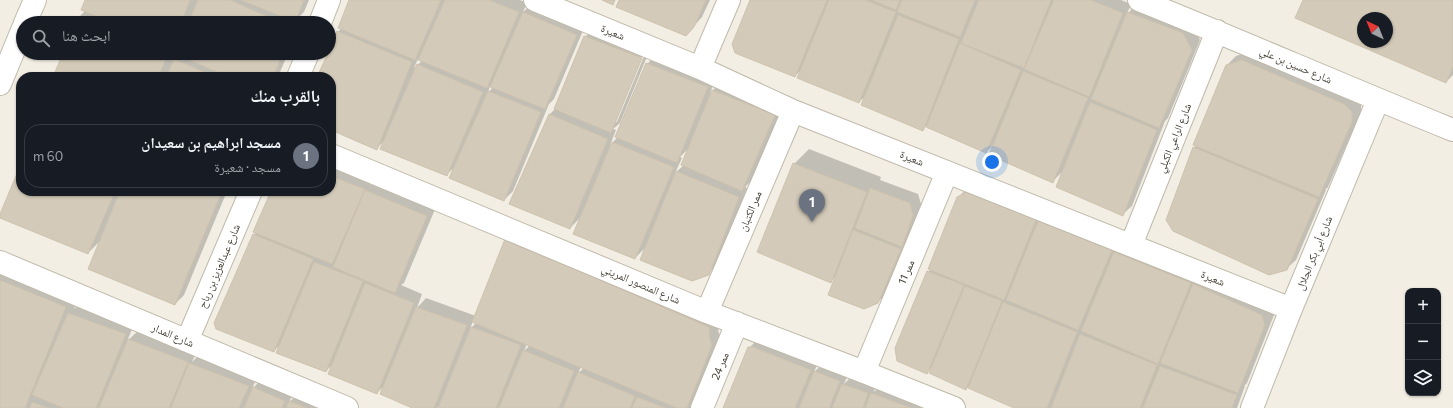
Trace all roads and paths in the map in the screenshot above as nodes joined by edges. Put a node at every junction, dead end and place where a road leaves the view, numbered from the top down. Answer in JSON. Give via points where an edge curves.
{"nodes":[{"id":1,"x":35,"y":0,"type":"edge"},
{"id":2,"x":329,"y":0,"type":"edge"},
{"id":3,"x":535,"y":0,"type":"edge"},
{"id":4,"x":729,"y":0,"type":"edge"},
{"id":5,"x":1139,"y":0,"type":"edge"},
{"id":6,"x":28,"y":16,"type":"edge"},
{"id":7,"x":323,"y":16,"type":"edge"},
{"id":8,"x":1217,"y":31,"type":"junction"},
{"id":9,"x":16,"y":45,"type":"edge"},
{"id":10,"x":305,"y":60,"type":"edge"},
{"id":11,"x":700,"y":68,"type":"junction"},
{"id":12,"x":300,"y":72,"type":"edge"},
{"id":13,"x":0,"y":84,"type":"edge"},
{"id":14,"x":1378,"y":100,"type":"junction"},
{"id":15,"x":793,"y":111,"type":"junction"},
{"id":16,"x":1453,"y":130,"type":"edge"},
{"id":17,"x":336,"y":157,"type":"edge"},
{"id":18,"x":947,"y":172,"type":"junction"},
{"id":19,"x":249,"y":196,"type":"edge"},
{"id":20,"x":1131,"y":245,"type":"junction"},
{"id":21,"x":0,"y":262,"type":"edge"},
{"id":22,"x":1291,"y":309,"type":"junction"},
{"id":23,"x":707,"y":312,"type":"junction"},
{"id":24,"x":737,"y":323,"type":"junction"},
{"id":25,"x":187,"y":341,"type":"junction"},
{"id":26,"x":864,"y":372,"type":"junction"},
{"id":27,"x":347,"y":408,"type":"edge"},
{"id":28,"x":702,"y":408,"type":"edge"},
{"id":29,"x":954,"y":408,"type":"edge"},
{"id":30,"x":1252,"y":408,"type":"edge"}],
"edges":[{"from":1,"to":6,"type":"street"},
{"from":2,"to":7,"type":"street"},
{"from":3,"to":11,"type":"street","name":"شعيرة"},
{"from":4,"to":11,"type":"street"},
{"from":5,"to":8,"type":"street","name":"شارع حسين بن علي"},
{"from":8,"to":14,"type":"street","name":"شارع حسين بن علي"},
{"from":8,"to":20,"type":"street","name":"شارع الراعي الكبلي"},
{"from":9,"to":13,"type":"street"},
{"from":10,"to":12,"type":"street"},
{"from":11,"to":15,"type":"street","name":"شعيرة"},
{"from":14,"to":16,"type":"street","name":"شارع حسين بن علي"},
{"from":14,"to":22,"type":"street","name":"شارع أبي بكر الجلال"},
{"from":15,"to":18,"type":"street","name":"شعيرة"},
{"from":15,"to":23,"type":"street","name":"ممر الكتبان"},
{"from":17,"to":23,"type":"street","name":"شارع المنصور المريني"},
{"from":18,"to":20,"type":"street","name":"شعيرة"},
{"from":18,"to":26,"type":"street","name":"ممر 11"},
{"from":19,"to":25,"type":"street","name":"شارع عبدالعزيز بن رباح"},
{"from":20,"to":22,"type":"street","name":"شعيرة"},
{"from":21,"to":25,"type":"street","name":"شارع المدار"},
{"from":22,"to":30,"type":"street","name":"شارع أبي بكر الجلال"},
{"from":23,"to":24,"type":"street","name":"شارع المنصور المريني"},
{"from":24,"to":26,"type":"street","name":"شارع المنصور المريني"},
{"from":24,"to":28,"type":"street","name":"ممر 24"},
{"from":25,"to":27,"type":"street","name":"شارع المدار"},
{"from":26,"to":29,"type":"street","name":"شارع المنصور المريني"}]}
